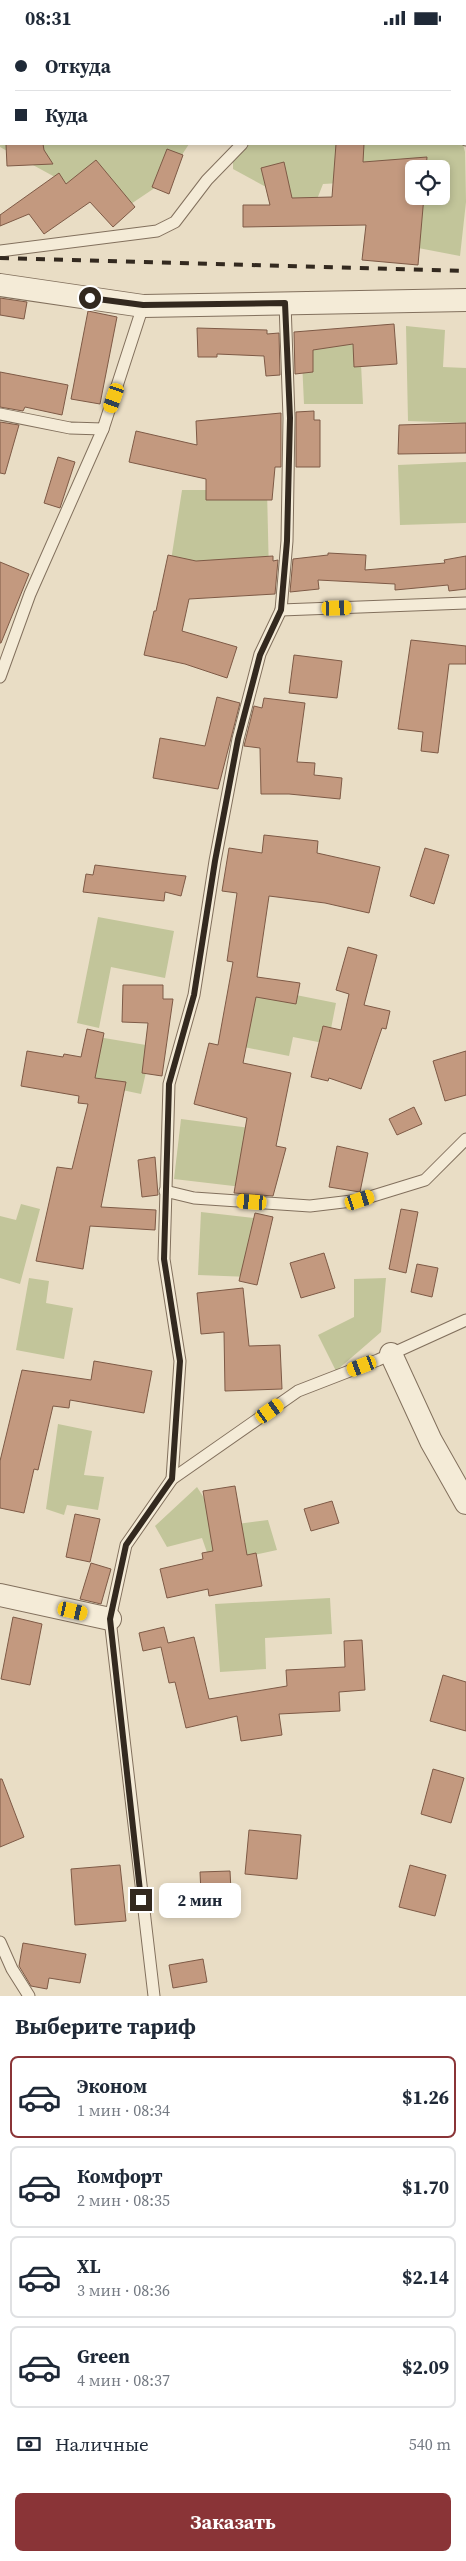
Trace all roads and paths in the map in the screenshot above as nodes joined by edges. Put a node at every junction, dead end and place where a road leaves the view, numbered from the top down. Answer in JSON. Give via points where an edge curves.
{"nodes":[{"id":1,"x":241,"y":145,"type":"edge"},
{"id":2,"x":0,"y":251,"type":"edge"},
{"id":3,"x":0,"y":285,"type":"edge"},
{"id":4,"x":466,"y":300,"type":"edge"},
{"id":5,"x":285,"y":303,"type":"junction"},
{"id":6,"x":143,"y":305,"type":"junction"},
{"id":7,"x":0,"y":414,"type":"edge"},
{"id":8,"x":103,"y":429,"type":"junction"},
{"id":9,"x":466,"y":603,"type":"edge"},
{"id":10,"x":281,"y":610,"type":"junction"},
{"id":11,"x":0,"y":677,"type":"edge"},
{"id":12,"x":466,"y":1139,"type":"edge"},
{"id":13,"x":165,"y":1191,"type":"junction"},
{"id":14,"x":466,"y":1321,"type":"edge"},
{"id":15,"x":391,"y":1354,"type":"junction"},
{"id":16,"x":172,"y":1479,"type":"junction"},
{"id":17,"x":466,"y":1503,"type":"edge"},
{"id":18,"x":0,"y":1595,"type":"edge"},
{"id":19,"x":110,"y":1619,"type":"junction"},
{"id":20,"x":0,"y":1942,"type":"edge"},
{"id":21,"x":29,"y":1996,"type":"edge"},
{"id":22,"x":154,"y":1996,"type":"edge"}],
"edges":[{"from":1,"to":2,"type":"lane","via":[[207,180],[175,222],[157,231]]},
{"from":3,"to":6,"type":"street"},
{"from":4,"to":5,"type":"street"},
{"from":5,"to":6,"type":"street"},
{"from":5,"to":10,"type":"lane","via":[[290,418],[287,541]]},
{"from":6,"to":8,"type":"lane"},
{"from":7,"to":8,"type":"lane","via":[[70,428]]},
{"from":8,"to":11,"type":"lane","via":[[30,594]]},
{"from":9,"to":10,"type":"lane"},
{"from":10,"to":13,"type":"lane","via":[[260,655],[238,739],[194,995],[169,1084]]},
{"from":12,"to":13,"type":"lane","via":[[425,1180],[360,1200],[310,1206],[194,1198]]},
{"from":13,"to":16,"type":"lane","via":[[164,1259],[180,1361]]},
{"from":14,"to":15,"type":"lane"},
{"from":15,"to":16,"type":"lane","via":[[298,1391]]},
{"from":15,"to":17,"type":"street","via":[[431,1441]]},
{"from":16,"to":19,"type":"lane","via":[[126,1545]]},
{"from":18,"to":19,"type":"street"},
{"from":19,"to":22,"type":"lane"},
{"from":20,"to":21,"type":"lane"}]}
